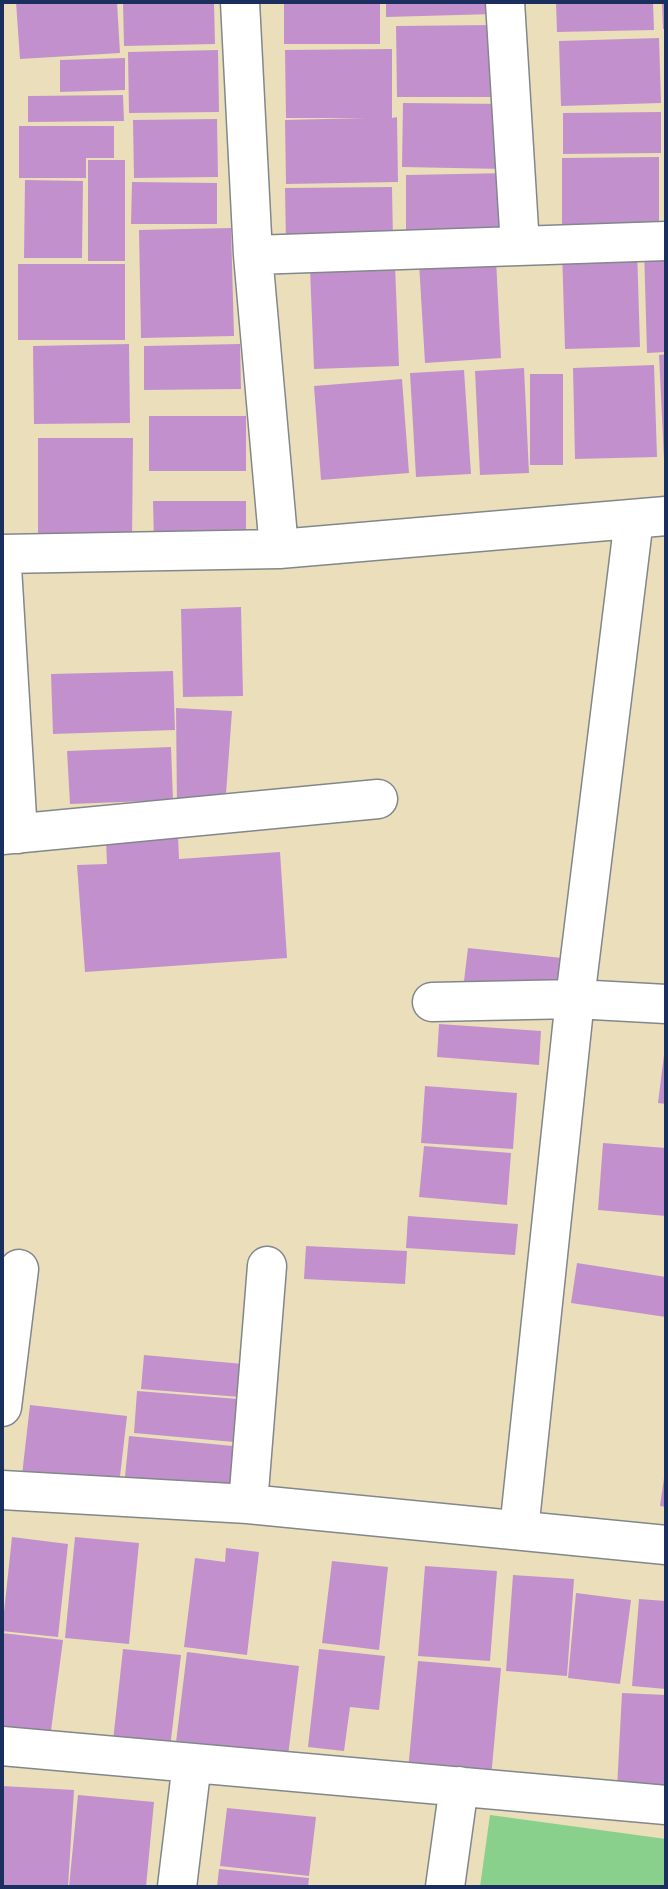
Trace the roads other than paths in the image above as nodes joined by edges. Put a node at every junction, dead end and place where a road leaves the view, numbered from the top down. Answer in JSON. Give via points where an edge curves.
{"nodes":[{"id":1,"x":240,"y":2,"type":"edge"},
{"id":2,"x":505,"y":2,"type":"edge"},
{"id":3,"x":666,"y":241,"type":"edge"},
{"id":4,"x":520,"y":246,"type":"junction"},
{"id":5,"x":253,"y":255,"type":"junction"},
{"id":6,"x":650,"y":517,"type":"edge"},
{"id":7,"x":279,"y":549,"type":"junction"},
{"id":8,"x":2,"y":554,"type":"edge"},
{"id":9,"x":2,"y":567,"type":"edge"},
{"id":10,"x":378,"y":799,"type":"dead end"},
{"id":11,"x":10,"y":834,"type":"edge"},
{"id":12,"x":575,"y":999,"type":"junction"},
{"id":13,"x":432,"y":1002,"type":"dead end"},
{"id":14,"x":666,"y":1003,"type":"edge"},
{"id":15,"x":267,"y":1266,"type":"dead end"},
{"id":16,"x":19,"y":1269,"type":"dead end"},
{"id":17,"x":2,"y":1407,"type":"edge"},
{"id":18,"x":2,"y":1490,"type":"edge"},
{"id":19,"x":248,"y":1504,"type":"junction"},
{"id":20,"x":519,"y":1530,"type":"junction"},
{"id":21,"x":666,"y":1545,"type":"edge"},
{"id":22,"x":2,"y":1746,"type":"edge"},
{"id":23,"x":192,"y":1763,"type":"junction"},
{"id":24,"x":460,"y":1786,"type":"junction"},
{"id":25,"x":666,"y":1805,"type":"edge"},
{"id":26,"x":177,"y":1887,"type":"edge"},
{"id":27,"x":445,"y":1887,"type":"edge"}],
"edges":[{"from":1,"to":5,"type":"street"},
{"from":2,"to":4,"type":"street"},
{"from":3,"to":4,"type":"street"},
{"from":4,"to":5,"type":"street"},
{"from":5,"to":7,"type":"street"},
{"from":6,"to":7,"type":"street"},
{"from":6,"to":12,"type":"street"},
{"from":7,"to":8,"type":"street"},
{"from":9,"to":11,"type":"street"},
{"from":10,"to":11,"type":"street"},
{"from":12,"to":13,"type":"street"},
{"from":12,"to":14,"type":"street"},
{"from":12,"to":20,"type":"street"},
{"from":15,"to":19,"type":"street"},
{"from":16,"to":17,"type":"street"},
{"from":18,"to":19,"type":"street"},
{"from":19,"to":20,"type":"street"},
{"from":20,"to":21,"type":"street"},
{"from":22,"to":23,"type":"street"},
{"from":23,"to":24,"type":"street"},
{"from":23,"to":26,"type":"street"},
{"from":24,"to":25,"type":"street"},
{"from":24,"to":27,"type":"street"}]}
